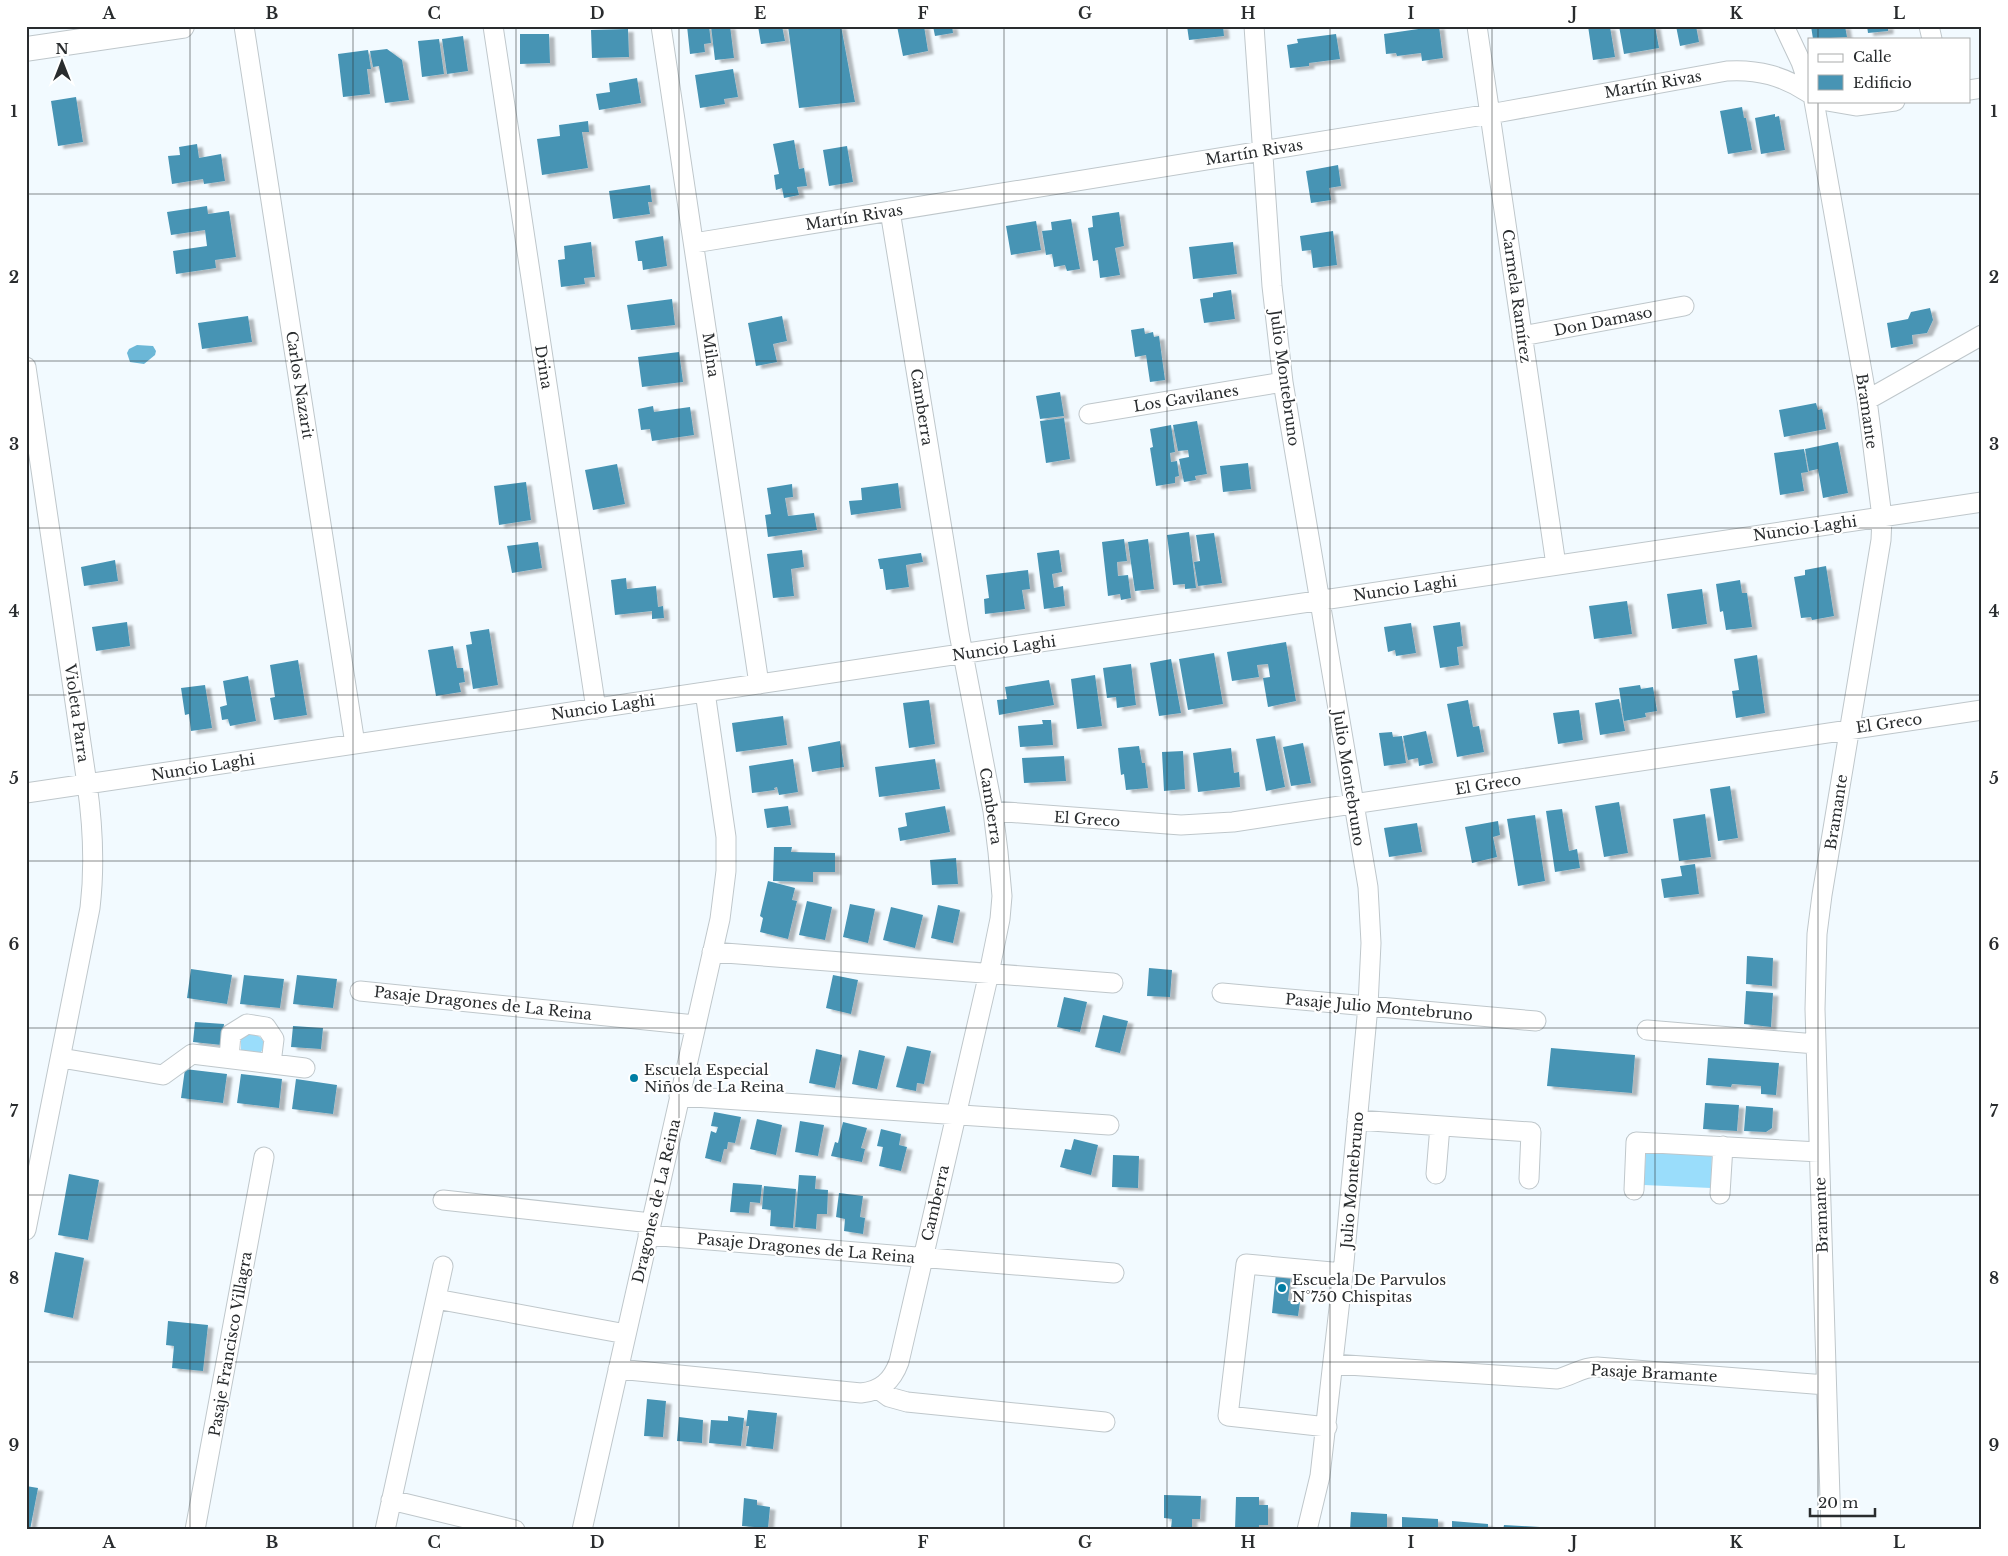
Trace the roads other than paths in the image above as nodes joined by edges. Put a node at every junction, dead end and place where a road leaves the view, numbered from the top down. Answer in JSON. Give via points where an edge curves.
{"nodes":[{"id":1,"x":182,"y":26,"type":"edge"},
{"id":2,"x":244,"y":26,"type":"edge"},
{"id":3,"x":493,"y":26,"type":"edge"},
{"id":4,"x":662,"y":26,"type":"edge"},
{"id":5,"x":1254,"y":26,"type":"edge"},
{"id":6,"x":1477,"y":26,"type":"edge"},
{"id":7,"x":1784,"y":26,"type":"edge"},
{"id":8,"x":1928,"y":26,"type":"edge"},
{"id":9,"x":1932,"y":38,"type":"edge"},
{"id":10,"x":26,"y":49,"type":"edge"},
{"id":11,"x":1808,"y":82,"type":"edge"},
{"id":12,"x":1808,"y":93,"type":"edge"},
{"id":13,"x":1814,"y":102,"type":"edge"},
{"id":14,"x":1833,"y":102,"type":"edge"},
{"id":15,"x":1887,"y":102,"type":"edge"},
{"id":16,"x":1490,"y":114,"type":"junction"},
{"id":17,"x":1262,"y":151,"type":"junction"},
{"id":18,"x":890,"y":211,"type":"junction"},
{"id":19,"x":694,"y":243,"type":"junction"},
{"id":20,"x":1684,"y":306,"type":"dead end"},
{"id":21,"x":1522,"y":336,"type":"junction"},
{"id":22,"x":1982,"y":336,"type":"edge"},
{"id":23,"x":26,"y":367,"type":"edge"},
{"id":24,"x":1283,"y":382,"type":"junction"},
{"id":25,"x":1867,"y":400,"type":"junction"},
{"id":26,"x":1089,"y":414,"type":"dead end"},
{"id":27,"x":1982,"y":502,"type":"edge"},
{"id":28,"x":1882,"y":517,"type":"junction"},
{"id":29,"x":1556,"y":565,"type":"junction"},
{"id":30,"x":1320,"y":601,"type":"junction"},
{"id":31,"x":963,"y":654,"type":"junction"},
{"id":32,"x":759,"y":684,"type":"junction"},
{"id":33,"x":705,"y":692,"type":"junction"},
{"id":34,"x":596,"y":709,"type":"junction"},
{"id":35,"x":1982,"y":710,"type":"edge"},
{"id":36,"x":1850,"y":729,"type":"junction"},
{"id":37,"x":354,"y":744,"type":"junction"},
{"id":38,"x":87,"y":784,"type":"junction"},
{"id":39,"x":26,"y":794,"type":"edge"},
{"id":40,"x":1354,"y":804,"type":"junction"},
{"id":41,"x":993,"y":811,"type":"junction"},
{"id":42,"x":712,"y":952,"type":"junction"},
{"id":43,"x":989,"y":973,"type":"junction"},
{"id":44,"x":1113,"y":983,"type":"dead end"},
{"id":45,"x":360,"y":991,"type":"dead end"},
{"id":46,"x":1222,"y":993,"type":"dead end"},
{"id":47,"x":1368,"y":1006,"type":"junction"},
{"id":48,"x":1536,"y":1021,"type":"dead end"},
{"id":49,"x":696,"y":1025,"type":"junction"},
{"id":50,"x":1647,"y":1030,"type":"dead end"},
{"id":51,"x":1816,"y":1044,"type":"junction"},
{"id":52,"x":61,"y":1058,"type":"junction"},
{"id":53,"x":229,"y":1058,"type":"junction"},
{"id":54,"x":271,"y":1063,"type":"junction"},
{"id":55,"x":305,"y":1068,"type":"dead end"},
{"id":56,"x":679,"y":1096,"type":"junction"},
{"id":57,"x":956,"y":1114,"type":"junction"},
{"id":58,"x":1357,"y":1120,"type":"junction"},
{"id":59,"x":1109,"y":1124,"type":"dead end"},
{"id":60,"x":1440,"y":1126,"type":"junction"},
{"id":61,"x":1723,"y":1146,"type":"junction"},
{"id":62,"x":1819,"y":1152,"type":"junction"},
{"id":63,"x":264,"y":1157,"type":"dead end"},
{"id":64,"x":1436,"y":1174,"type":"dead end"},
{"id":65,"x":1528,"y":1179,"type":"dead end"},
{"id":66,"x":1634,"y":1190,"type":"dead end"},
{"id":67,"x":1720,"y":1194,"type":"dead end"},
{"id":68,"x":443,"y":1200,"type":"dead end"},
{"id":69,"x":650,"y":1229,"type":"junction"},
{"id":70,"x":26,"y":1230,"type":"edge"},
{"id":71,"x":922,"y":1257,"type":"junction"},
{"id":72,"x":443,"y":1266,"type":"dead end"},
{"id":73,"x":1114,"y":1273,"type":"dead end"},
{"id":74,"x":1343,"y":1273,"type":"junction"},
{"id":75,"x":436,"y":1299,"type":"junction"},
{"id":76,"x":626,"y":1334,"type":"junction"},
{"id":77,"x":1333,"y":1364,"type":"junction"},
{"id":78,"x":618,"y":1369,"type":"junction"},
{"id":79,"x":1826,"y":1385,"type":"junction"},
{"id":80,"x":878,"y":1389,"type":"junction"},
{"id":81,"x":1105,"y":1422,"type":"dead end"},
{"id":82,"x":1327,"y":1427,"type":"junction"},
{"id":83,"x":391,"y":1500,"type":"junction"},
{"id":84,"x":196,"y":1530,"type":"edge"},
{"id":85,"x":385,"y":1530,"type":"edge"},
{"id":86,"x":515,"y":1530,"type":"edge"},
{"id":87,"x":582,"y":1530,"type":"edge"},
{"id":88,"x":1307,"y":1530,"type":"edge"},
{"id":89,"x":1831,"y":1530,"type":"edge"}],
"edges":[{"from":1,"to":10,"type":"street"},
{"from":2,"to":37,"type":"street","name":"Carlos Nazarit"},
{"from":3,"to":34,"type":"street","name":"Drina"},
{"from":4,"to":19,"type":"street","name":"Milna"},
{"from":5,"to":17,"type":"street","name":"Julio Montebruno"},
{"from":6,"to":16,"type":"street","name":"Carmela Ramírez"},
{"from":7,"to":11,"type":"street"},
{"from":8,"to":9,"type":"street"},
{"from":12,"to":16,"type":"street","name":"Martín Rivas","via":[[1770,74],[1742,70]]},
{"from":13,"to":25,"type":"street","name":"Bramante"},
{"from":14,"to":15,"type":"street","via":[[1856,106]]},
{"from":16,"to":17,"type":"street","name":"Martín Rivas"},
{"from":16,"to":21,"type":"street","name":"Carmela Ramírez"},
{"from":17,"to":18,"type":"street","name":"Martín Rivas"},
{"from":17,"to":24,"type":"street","name":"Julio Montebruno"},
{"from":18,"to":19,"type":"street","name":"Martín Rivas"},
{"from":18,"to":31,"type":"street","name":"Camberra"},
{"from":19,"to":32,"type":"street","name":"Milna"},
{"from":20,"to":21,"type":"street","name":"Don Damaso"},
{"from":21,"to":29,"type":"street","name":"Carmela Ramírez"},
{"from":22,"to":25,"type":"street"},
{"from":23,"to":38,"type":"street","name":"Violeta Parra"},
{"from":24,"to":26,"type":"street","name":"Los Gavilanes"},
{"from":24,"to":30,"type":"street","name":"Julio Montebruno"},
{"from":25,"to":28,"type":"street","name":"Bramante"},
{"from":27,"to":28,"type":"street","name":"Nuncio Laghi"},
{"from":28,"to":29,"type":"street","name":"Nuncio Laghi"},
{"from":28,"to":36,"type":"street","name":"Bramante"},
{"from":29,"to":30,"type":"street","name":"Nuncio Laghi"},
{"from":30,"to":31,"type":"street","name":"Nuncio Laghi"},
{"from":30,"to":40,"type":"street","name":"Julio Montebruno"},
{"from":31,"to":32,"type":"street","name":"Nuncio Laghi"},
{"from":31,"to":41,"type":"street","name":"Camberra"},
{"from":32,"to":33,"type":"street","name":"Nuncio Laghi"},
{"from":33,"to":34,"type":"street","name":"Nuncio Laghi"},
{"from":33,"to":42,"type":"street","name":"Dragones de La Reina","via":[[726,838],[724,895]]},
{"from":34,"to":37,"type":"street","name":"Nuncio Laghi"},
{"from":35,"to":36,"type":"street","name":"El Greco"},
{"from":36,"to":40,"type":"street","name":"El Greco"},
{"from":36,"to":51,"type":"street","name":"Bramante","via":[[1817,934]]},
{"from":37,"to":38,"type":"street","name":"Nuncio Laghi"},
{"from":38,"to":39,"type":"street","name":"Nuncio Laghi"},
{"from":38,"to":52,"type":"street","name":"Violeta Parra","via":[[94,842],[93,886]]},
{"from":40,"to":41,"type":"street","name":"El Greco","via":[[1203,825]]},
{"from":40,"to":47,"type":"street","name":"Julio Montebruno","via":[[1370,911]]},
{"from":41,"to":43,"type":"street","name":"Camberra","via":[[1002,896]]},
{"from":42,"to":43,"type":"street"},
{"from":42,"to":49,"type":"street","name":"Dragones de La Reina"},
{"from":43,"to":44,"type":"street"},
{"from":43,"to":57,"type":"street","name":"Camberra"},
{"from":45,"to":49,"type":"street","name":"Pasaje Dragones de La Reina"},
{"from":46,"to":47,"type":"street","name":"Pasaje Julio Montebruno"},
{"from":47,"to":48,"type":"street","name":"Pasaje Julio Montebruno"},
{"from":47,"to":58,"type":"street","name":"Julio Montebruno"},
{"from":49,"to":56,"type":"street","name":"Dragones de La Reina"},
{"from":50,"to":51,"type":"street"},
{"from":51,"to":62,"type":"street","name":"Bramante"},
{"from":52,"to":53,"type":"street","via":[[163,1075],[192,1054]]},
{"from":52,"to":70,"type":"street","name":"Violeta Parra"},
{"from":53,"to":54,"type":"street"},
{"from":53,"to":54,"type":"street","via":[[231,1034],[247,1024],[266,1027],[274,1039]]},
{"from":54,"to":55,"type":"street"},
{"from":56,"to":57,"type":"street"},
{"from":56,"to":69,"type":"street","name":"Dragones de La Reina"},
{"from":57,"to":59,"type":"street"},
{"from":57,"to":71,"type":"street","name":"Camberra"},
{"from":58,"to":60,"type":"street"},
{"from":58,"to":74,"type":"street","name":"Julio Montebruno"},
{"from":60,"to":64,"type":"street"},
{"from":60,"to":65,"type":"street","via":[[1531,1132]]},
{"from":61,"to":62,"type":"street"},
{"from":61,"to":66,"type":"street","via":[[1636,1142]]},
{"from":61,"to":67,"type":"street"},
{"from":62,"to":79,"type":"street","name":"Bramante"},
{"from":63,"to":84,"type":"street","name":"Pasaje Francisco Villagra"},
{"from":68,"to":69,"type":"street","name":"Pasaje Dragones de La Reina"},
{"from":69,"to":71,"type":"street","name":"Pasaje Dragones de La Reina"},
{"from":69,"to":76,"type":"street","name":"Dragones de La Reina"},
{"from":71,"to":73,"type":"street","name":"Pasaje Dragones de La Reina"},
{"from":71,"to":80,"type":"street","name":"Camberra","via":[[896,1371]]},
{"from":72,"to":75,"type":"street"},
{"from":74,"to":77,"type":"street","name":"Julio Montebruno"},
{"from":74,"to":82,"type":"street","via":[[1246,1264],[1228,1416]]},
{"from":75,"to":76,"type":"street"},
{"from":75,"to":83,"type":"street"},
{"from":76,"to":78,"type":"street","name":"Dragones de La Reina"},
{"from":77,"to":79,"type":"street","name":"Pasaje Bramante","via":[[1557,1379],[1579,1369],[1597,1367]]},
{"from":77,"to":82,"type":"street","name":"Julio Montebruno"},
{"from":78,"to":80,"type":"street","via":[[861,1393]]},
{"from":78,"to":87,"type":"street","name":"Dragones de La Reina"},
{"from":79,"to":89,"type":"street","name":"Bramante"},
{"from":80,"to":81,"type":"street","via":[[889,1397],[907,1402]]},
{"from":82,"to":88,"type":"street","name":"Julio Montebruno","via":[[1319,1485]]},
{"from":83,"to":85,"type":"street"},
{"from":83,"to":86,"type":"street"}]}
